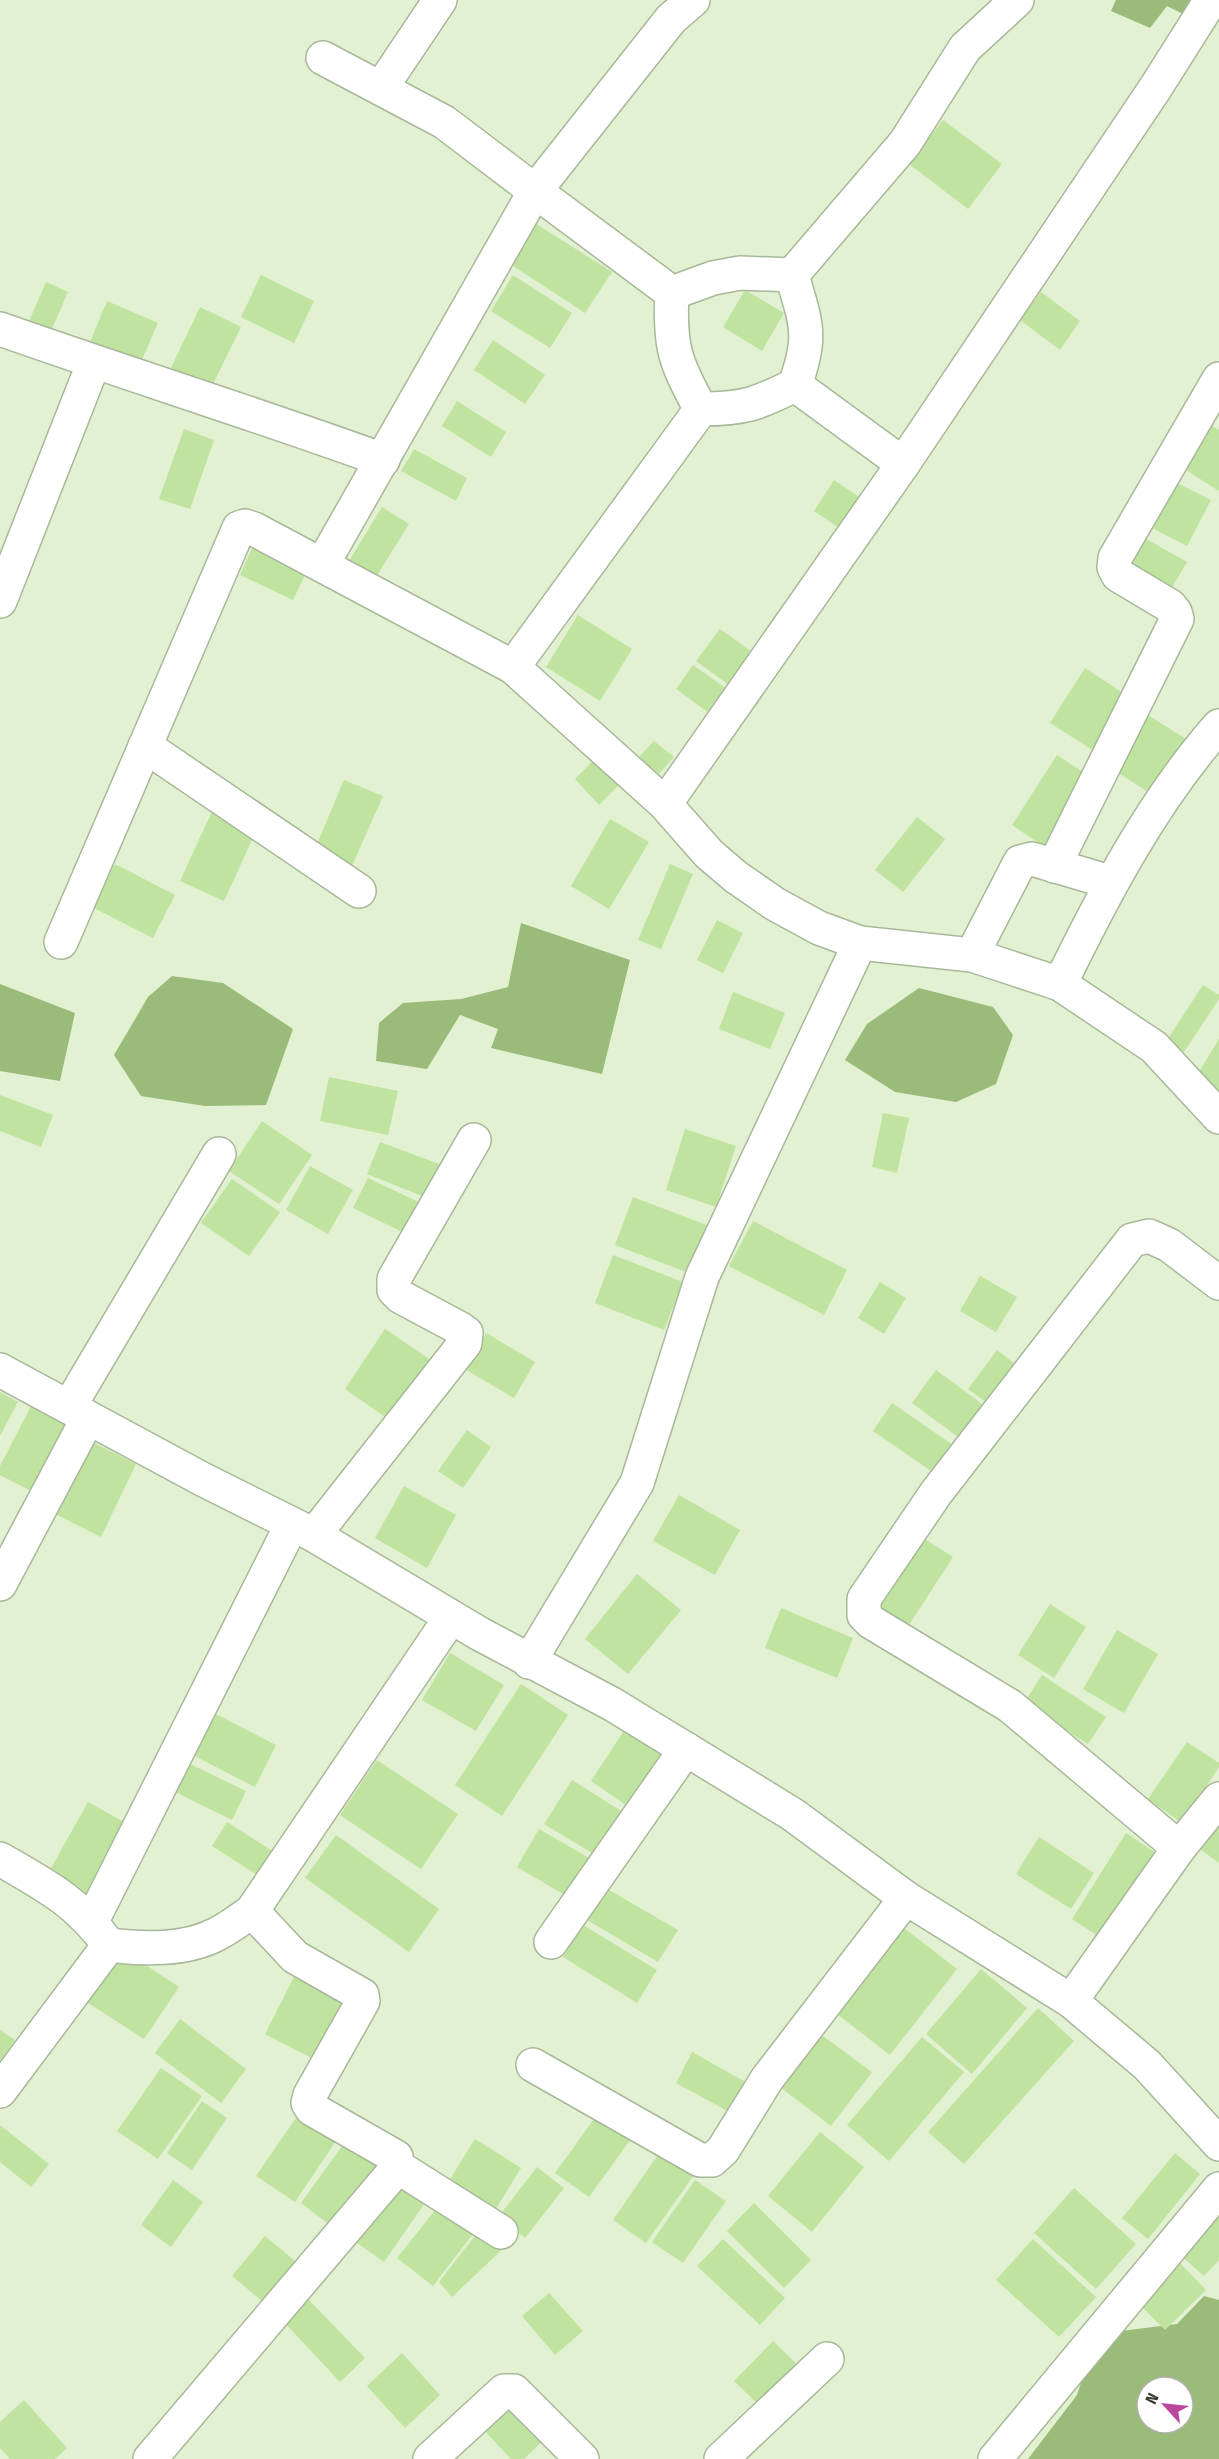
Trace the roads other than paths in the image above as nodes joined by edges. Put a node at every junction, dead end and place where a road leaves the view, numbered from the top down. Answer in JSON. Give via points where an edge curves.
{"nodes":[{"id":1,"x":440,"y":0,"type":"edge"},
{"id":2,"x":693,"y":0,"type":"edge"},
{"id":3,"x":1017,"y":0,"type":"edge"},
{"id":4,"x":1211,"y":0,"type":"edge"},
{"id":5,"x":323,"y":58,"type":"dead end"},
{"id":6,"x":381,"y":88,"type":"junction"},
{"id":7,"x":535,"y":191,"type":"junction"},
{"id":8,"x":792,"y":275,"type":"junction"},
{"id":9,"x":672,"y":293,"type":"junction"},
{"id":10,"x":0,"y":329,"type":"edge"},
{"id":11,"x":94,"y":362,"type":"junction"},
{"id":12,"x":1219,"y":379,"type":"edge"},
{"id":13,"x":795,"y":385,"type":"junction"},
{"id":14,"x":701,"y":409,"type":"junction"},
{"id":15,"x":383,"y":460,"type":"junction"},
{"id":16,"x":903,"y":464,"type":"junction"},
{"id":17,"x":322,"y":565,"type":"junction"},
{"id":18,"x":0,"y":601,"type":"edge"},
{"id":19,"x":513,"y":667,"type":"junction"},
{"id":20,"x":1219,"y":726,"type":"edge"},
{"id":21,"x":145,"y":747,"type":"junction"},
{"id":22,"x":665,"y":804,"type":"junction"},
{"id":23,"x":1054,"y":866,"type":"junction"},
{"id":24,"x":1110,"y":882,"type":"junction"},
{"id":25,"x":359,"y":891,"type":"dead end"},
{"id":26,"x":60,"y":942,"type":"dead end"},
{"id":27,"x":860,"y":943,"type":"junction"},
{"id":28,"x":972,"y":955,"type":"junction"},
{"id":29,"x":1060,"y":984,"type":"junction"},
{"id":30,"x":1219,"y":1117,"type":"edge"},
{"id":31,"x":474,"y":1140,"type":"dead end"},
{"id":32,"x":219,"y":1154,"type":"dead end"},
{"id":33,"x":1219,"y":1283,"type":"edge"},
{"id":34,"x":0,"y":1370,"type":"edge"},
{"id":35,"x":79,"y":1412,"type":"junction"},
{"id":36,"x":303,"y":1530,"type":"junction"},
{"id":37,"x":0,"y":1584,"type":"edge"},
{"id":38,"x":451,"y":1617,"type":"junction"},
{"id":39,"x":528,"y":1662,"type":"junction"},
{"id":40,"x":686,"y":1749,"type":"junction"},
{"id":41,"x":1219,"y":1799,"type":"edge"},
{"id":42,"x":1179,"y":1848,"type":"junction"},
{"id":43,"x":0,"y":1859,"type":"edge"},
{"id":44,"x":906,"y":1898,"type":"junction"},
{"id":45,"x":252,"y":1911,"type":"junction"},
{"id":46,"x":101,"y":1933,"type":"junction"},
{"id":47,"x":551,"y":1942,"type":"dead end"},
{"id":48,"x":1071,"y":2001,"type":"junction"},
{"id":49,"x":533,"y":2065,"type":"dead end"},
{"id":50,"x":0,"y":2091,"type":"edge"},
{"id":51,"x":1219,"y":2144,"type":"edge"},
{"id":52,"x":398,"y":2167,"type":"junction"},
{"id":53,"x":1219,"y":2189,"type":"edge"},
{"id":54,"x":501,"y":2232,"type":"dead end"},
{"id":55,"x":827,"y":2359,"type":"dead end"},
{"id":56,"x":150,"y":2459,"type":"edge"},
{"id":57,"x":430,"y":2459,"type":"edge"},
{"id":58,"x":582,"y":2459,"type":"edge"},
{"id":59,"x":721,"y":2459,"type":"edge"},
{"id":60,"x":995,"y":2459,"type":"edge"}],
"edges":[{"from":1,"to":6,"type":"street"},
{"from":2,"to":7,"type":"street","via":[[671,19]]},
{"from":3,"to":8,"type":"street","via":[[965,48],[905,143]]},
{"from":4,"to":16,"type":"street"},
{"from":5,"to":6,"type":"street"},
{"from":6,"to":7,"type":"street","via":[[465,136]]},
{"from":7,"to":9,"type":"street"},
{"from":7,"to":15,"type":"street"},
{"from":8,"to":9,"type":"street","via":[[740,273]]},
{"from":8,"to":13,"type":"street","via":[[807,326],[806,355]]},
{"from":9,"to":14,"type":"street","via":[[673,349],[680,372]]},
{"from":10,"to":11,"type":"street"},
{"from":11,"to":15,"type":"street","via":[[238,407]]},
{"from":11,"to":18,"type":"street"},
{"from":12,"to":23,"type":"street","via":[[1115,558],[1118,575],[1170,606],[1177,620]]},
{"from":13,"to":14,"type":"street","via":[[755,405]]},
{"from":13,"to":16,"type":"street"},
{"from":14,"to":19,"type":"street"},
{"from":15,"to":17,"type":"street"},
{"from":16,"to":22,"type":"street"},
{"from":17,"to":19,"type":"street"},
{"from":17,"to":21,"type":"street","via":[[254,529],[239,528]]},
{"from":19,"to":22,"type":"street"},
{"from":20,"to":24,"type":"street","via":[[1196,752]]},
{"from":21,"to":25,"type":"street"},
{"from":21,"to":26,"type":"street"},
{"from":22,"to":27,"type":"street","via":[[736,878],[819,928]]},
{"from":23,"to":24,"type":"street"},
{"from":23,"to":28,"type":"street","via":[[1032,859],[1020,862]]},
{"from":24,"to":29,"type":"street"},
{"from":27,"to":28,"type":"street"},
{"from":27,"to":39,"type":"street","via":[[702,1277],[637,1483]]},
{"from":28,"to":29,"type":"street"},
{"from":29,"to":30,"type":"street","via":[[1154,1047]]},
{"from":31,"to":36,"type":"street","via":[[394,1279],[394,1290],[401,1297],[459,1328],[466,1334],[465,1343]]},
{"from":32,"to":35,"type":"street"},
{"from":33,"to":42,"type":"street","via":[[1168,1245],[1149,1236],[1132,1240],[936,1493],[864,1599],[863,1608],[871,1622],[1010,1706]]},
{"from":34,"to":35,"type":"street"},
{"from":35,"to":36,"type":"street"},
{"from":35,"to":37,"type":"street"},
{"from":36,"to":38,"type":"street"},
{"from":36,"to":46,"type":"street"},
{"from":38,"to":39,"type":"street"},
{"from":38,"to":45,"type":"street"},
{"from":39,"to":40,"type":"street","via":[[612,1704]]},
{"from":40,"to":44,"type":"street","via":[[792,1814]]},
{"from":40,"to":47,"type":"street"},
{"from":41,"to":42,"type":"street"},
{"from":42,"to":48,"type":"street"},
{"from":43,"to":46,"type":"street","via":[[65,1897]]},
{"from":44,"to":48,"type":"street"},
{"from":44,"to":49,"type":"street","via":[[767,2079],[723,2150],[711,2160],[700,2160]]},
{"from":45,"to":46,"type":"street","via":[[215,1935],[184,1945],[133,1948]]},
{"from":45,"to":52,"type":"street","via":[[295,1958],[362,1995],[363,2001],[308,2103],[312,2109],[396,2157]]},
{"from":46,"to":50,"type":"street"},
{"from":48,"to":51,"type":"street","via":[[1147,2065]]},
{"from":52,"to":54,"type":"street"},
{"from":52,"to":56,"type":"street"},
{"from":53,"to":60,"type":"street"},
{"from":55,"to":59,"type":"street"},
{"from":57,"to":58,"type":"street","via":[[504,2391],[514,2391]]}]}
